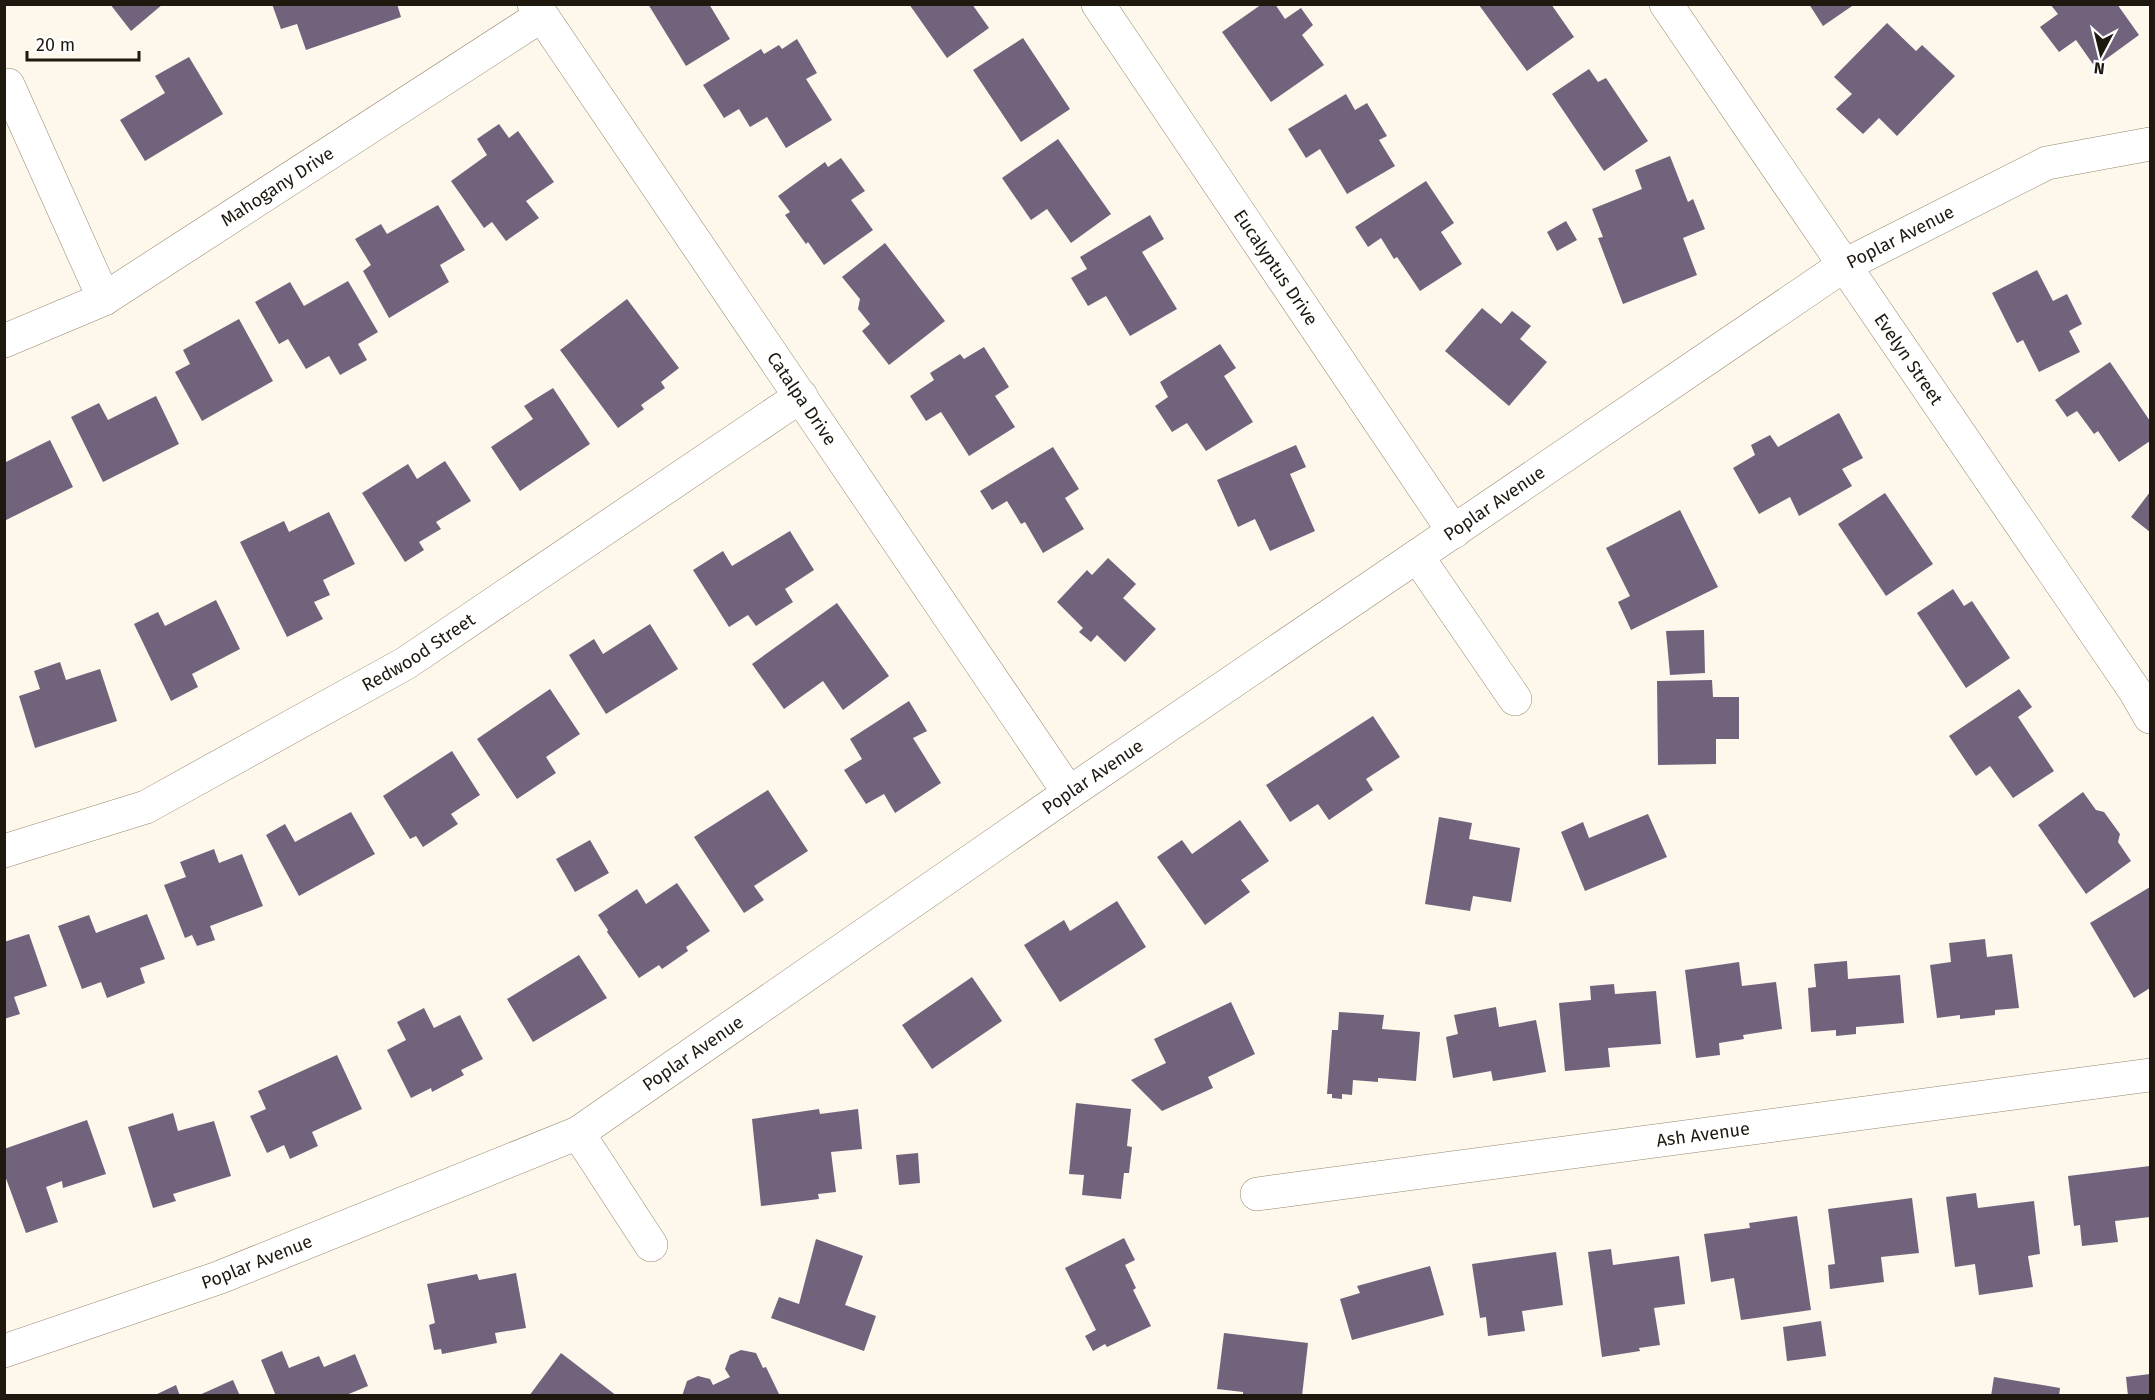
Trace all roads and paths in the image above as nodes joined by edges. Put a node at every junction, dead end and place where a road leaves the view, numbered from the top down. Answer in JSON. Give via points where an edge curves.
{"nodes":[{"id":1,"x":1098,"y":4,"type":"edge"},
{"id":2,"x":1666,"y":4,"type":"edge"},
{"id":3,"x":538,"y":10,"type":"edge"},
{"id":4,"x":8,"y":85,"type":"dead end"},
{"id":5,"x":2151,"y":144,"type":"edge"},
{"id":6,"x":1843,"y":266,"type":"junction"},
{"id":7,"x":104,"y":299,"type":"junction"},
{"id":8,"x":4,"y":341,"type":"edge"},
{"id":9,"x":801,"y":396,"type":"junction"},
{"id":10,"x":1454,"y":532,"type":"junction"},
{"id":11,"x":1417,"y":556,"type":"junction"},
{"id":12,"x":2145,"y":697,"type":"edge"},
{"id":13,"x":1515,"y":699,"type":"dead end"},
{"id":14,"x":1069,"y":793,"type":"junction"},
{"id":15,"x":4,"y":851,"type":"edge"},
{"id":16,"x":2151,"y":1075,"type":"edge"},
{"id":17,"x":578,"y":1133,"type":"junction"},
{"id":18,"x":1257,"y":1194,"type":"dead end"},
{"id":19,"x":651,"y":1245,"type":"dead end"},
{"id":20,"x":4,"y":1351,"type":"edge"}],
"edges":[{"from":1,"to":10,"type":"street","name":"Eucalyptus Drive"},
{"from":2,"to":6,"type":"street","name":"Evelyn Street"},
{"from":3,"to":7,"type":"street","name":"Mahogany Drive"},
{"from":3,"to":9,"type":"street","name":"Catalpa Drive"},
{"from":4,"to":7,"type":"street"},
{"from":5,"to":6,"type":"street","name":"Poplar Avenue","via":[[2047,163]]},
{"from":6,"to":10,"type":"street","name":"Poplar Avenue"},
{"from":6,"to":12,"type":"street","name":"Evelyn Street"},
{"from":7,"to":8,"type":"street","name":"Mahogany Drive"},
{"from":9,"to":14,"type":"street","name":"Catalpa Drive"},
{"from":9,"to":15,"type":"street","name":"Redwood Street","via":[[406,663],[146,807]]},
{"from":10,"to":11,"type":"street","name":"Poplar Avenue"},
{"from":11,"to":13,"type":"street"},
{"from":11,"to":14,"type":"street","name":"Poplar Avenue"},
{"from":14,"to":17,"type":"street","name":"Poplar Avenue"},
{"from":16,"to":18,"type":"street","name":"Ash Avenue"},
{"from":17,"to":19,"type":"street"},
{"from":17,"to":20,"type":"street","name":"Poplar Avenue","via":[[218,1278]]}]}
